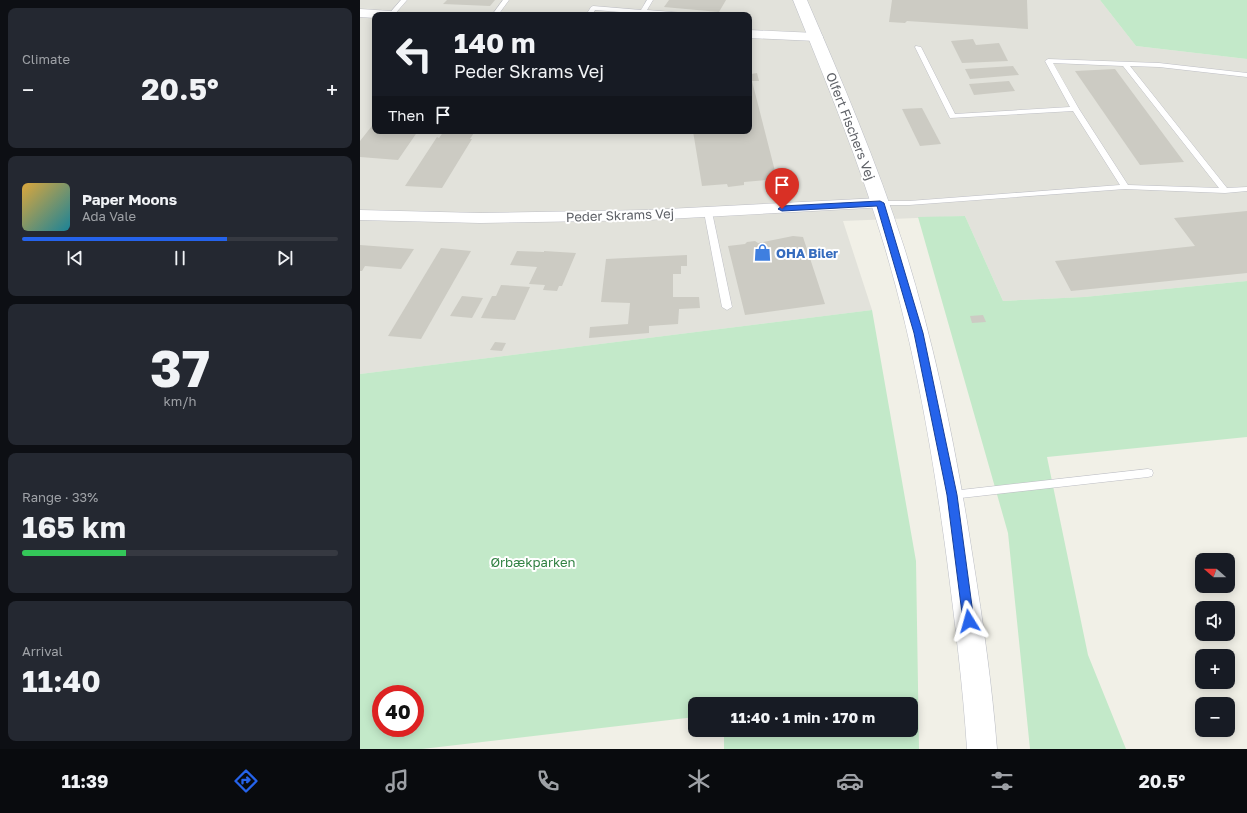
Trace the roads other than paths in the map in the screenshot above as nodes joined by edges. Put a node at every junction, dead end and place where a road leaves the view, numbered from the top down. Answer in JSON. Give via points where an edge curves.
{"nodes":[{"id":1,"x":404,"y":0,"type":"edge"},
{"id":2,"x":506,"y":0,"type":"edge"},
{"id":3,"x":598,"y":0,"type":"edge"},
{"id":4,"x":650,"y":0,"type":"edge"},
{"id":5,"x":800,"y":0,"type":"edge"},
{"id":6,"x":594,"y":8,"type":"junction"},
{"id":7,"x":393,"y":12,"type":"edge"},
{"id":8,"x":497,"y":12,"type":"edge"},
{"id":9,"x":591,"y":12,"type":"edge"},
{"id":10,"x":643,"y":12,"type":"joint"},
{"id":11,"x":360,"y":14,"type":"edge"},
{"id":12,"x":372,"y":14,"type":"edge"},
{"id":13,"x":752,"y":34,"type":"edge"},
{"id":14,"x":816,"y":37,"type":"junction"},
{"id":15,"x":918,"y":47,"type":"dead end"},
{"id":16,"x":1125,"y":64,"type":"junction"},
{"id":17,"x":1247,"y":75,"type":"edge"},
{"id":18,"x":1075,"y":109,"type":"junction"},
{"id":19,"x":1125,"y":187,"type":"junction"},
{"id":20,"x":1247,"y":189,"type":"edge"},
{"id":21,"x":1225,"y":191,"type":"junction"},
{"id":22,"x":880,"y":203,"type":"junction"},
{"id":23,"x":708,"y":212,"type":"junction"},
{"id":24,"x":360,"y":215,"type":"edge"},
{"id":25,"x":727,"y":308,"type":"dead end"},
{"id":26,"x":1148,"y":473,"type":"dead end"},
{"id":27,"x":952,"y":495,"type":"junction"},
{"id":28,"x":982,"y":749,"type":"edge"}],
"edges":[{"from":1,"to":7,"type":"lane"},
{"from":2,"to":8,"type":"lane"},
{"from":3,"to":6,"type":"lane"},
{"from":4,"to":10,"type":"lane"},
{"from":5,"to":14,"type":"street","name":"Olfert Fischers Vej"},
{"from":6,"to":9,"type":"lane"},
{"from":6,"to":10,"type":"lane"},
{"from":11,"to":12,"type":"street"},
{"from":13,"to":14,"type":"street"},
{"from":14,"to":22,"type":"street","name":"Olfert Fischers Vej"},
{"from":15,"to":18,"type":"lane","via":[[953,116]]},
{"from":16,"to":17,"type":"lane","via":[[1159,65]]},
{"from":16,"to":18,"type":"lane","via":[[1048,61]]},
{"from":16,"to":21,"type":"lane"},
{"from":18,"to":19,"type":"lane"},
{"from":19,"to":21,"type":"lane"},
{"from":19,"to":22,"type":"lane","via":[[909,204]]},
{"from":20,"to":21,"type":"lane"},
{"from":22,"to":23,"type":"street","name":"Peder Skrams Vej"},
{"from":22,"to":27,"type":"street","name":"Olfert Fischers Vej","via":[[918,333]]},
{"from":23,"to":24,"type":"street","name":"Peder Skrams Vej","via":[[480,218]]},
{"from":23,"to":25,"type":"lane"},
{"from":26,"to":27,"type":"lane"},
{"from":27,"to":28,"type":"street","name":"Olfert Fischers Vej","via":[[977,684]]}]}
